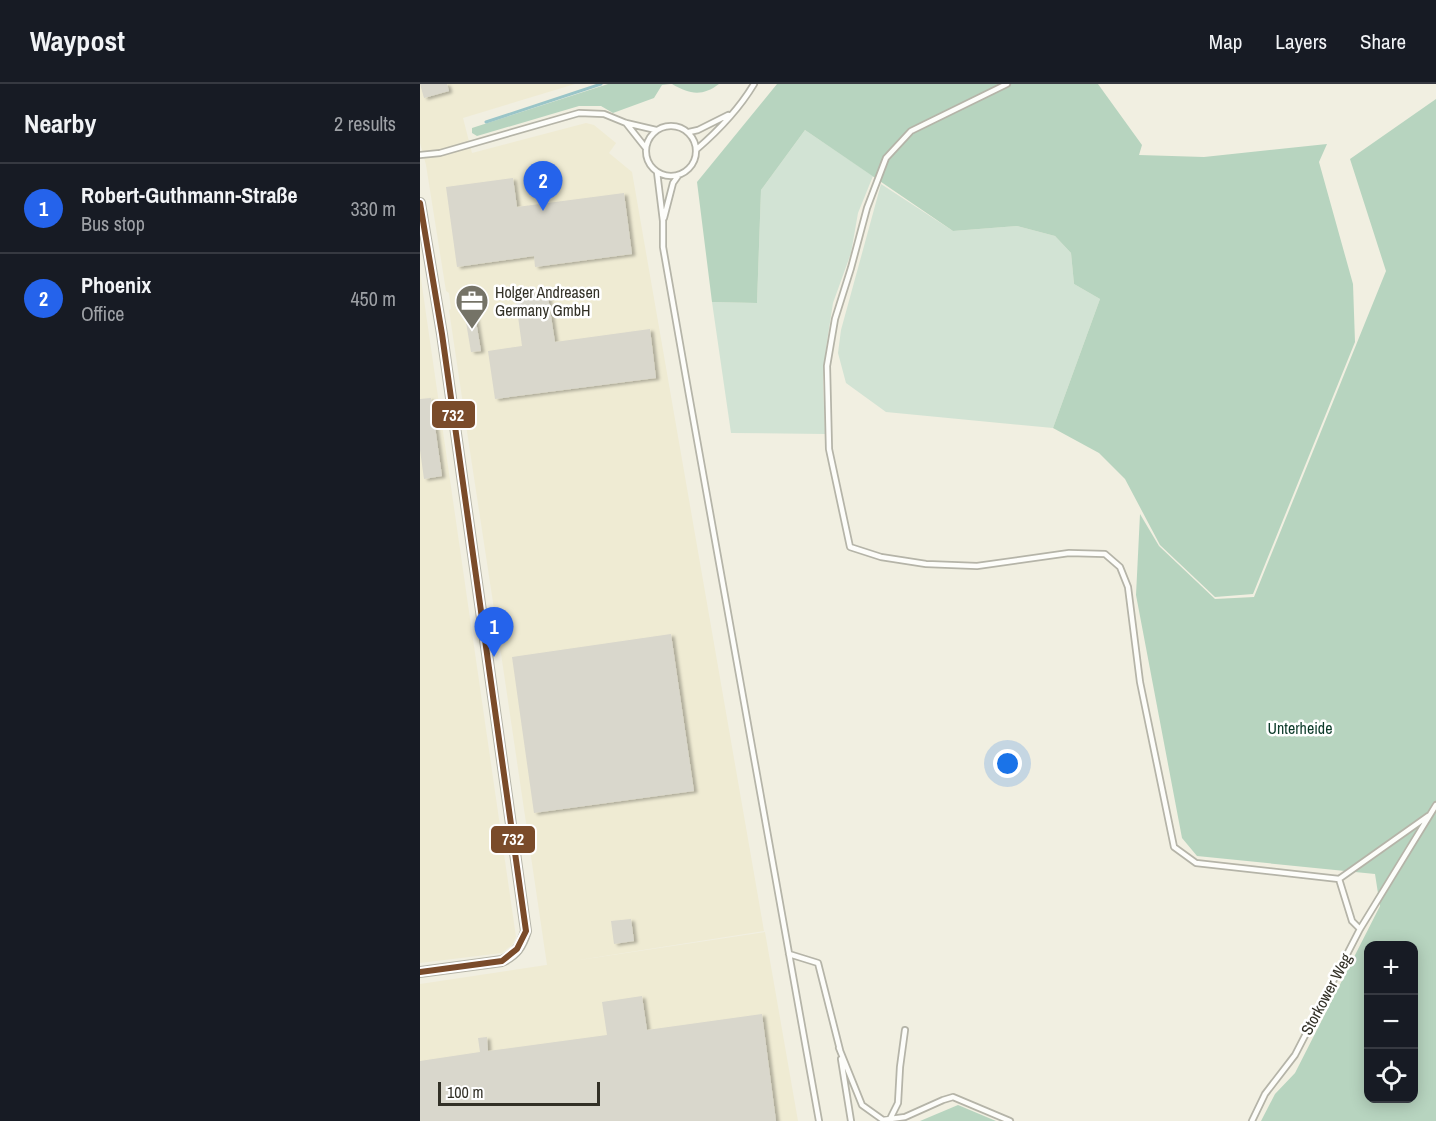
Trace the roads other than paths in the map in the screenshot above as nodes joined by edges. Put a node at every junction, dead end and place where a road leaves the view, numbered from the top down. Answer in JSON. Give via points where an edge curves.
{"nodes":[{"id":1,"x":754,"y":84,"type":"edge"},
{"id":2,"x":1007,"y":84,"type":"edge"},
{"id":3,"x":732,"y":113,"type":"junction"},
{"id":4,"x":626,"y":123,"type":"junction"},
{"id":5,"x":656,"y":130,"type":"junction"},
{"id":6,"x":689,"y":132,"type":"junction"},
{"id":7,"x":646,"y":148,"type":"junction"},
{"id":8,"x":697,"y":149,"type":"junction"},
{"id":9,"x":420,"y":155,"type":"edge"},
{"id":10,"x":657,"y":172,"type":"junction"},
{"id":11,"x":678,"y":176,"type":"junction"},
{"id":12,"x":420,"y":203,"type":"edge"},
{"id":13,"x":663,"y":220,"type":"junction"},
{"id":14,"x":1436,"y":804,"type":"edge"},
{"id":15,"x":1430,"y":814,"type":"junction"},
{"id":16,"x":1339,"y":879,"type":"junction"},
{"id":17,"x":1360,"y":929,"type":"junction"},
{"id":18,"x":789,"y":954,"type":"junction"},
{"id":19,"x":420,"y":972,"type":"edge"},
{"id":20,"x":904,"y":1030,"type":"dead end"},
{"id":21,"x":839,"y":1048,"type":"junction"},
{"id":22,"x":890,"y":1119,"type":"junction"},
{"id":23,"x":819,"y":1121,"type":"edge"},
{"id":24,"x":852,"y":1121,"type":"edge"},
{"id":25,"x":1010,"y":1121,"type":"edge"},
{"id":26,"x":1252,"y":1121,"type":"edge"}],
"edges":[{"from":1,"to":3,"type":"lane"},
{"from":2,"to":16,"type":"lane","via":[[911,131],[886,158],[867,208],[835,319],[827,366],[829,449],[850,547],[880,557],[926,564],[977,566],[1069,553],[1105,554],[1120,567],[1128,587],[1140,682],[1174,847],[1196,862]]},
{"from":3,"to":6,"type":"lane"},
{"from":3,"to":8,"type":"lane"},
{"from":4,"to":5,"type":"lane"},
{"from":4,"to":7,"type":"lane"},
{"from":4,"to":9,"type":"lane","via":[[604,114],[579,113],[440,153]]},
{"from":5,"to":6,"type":"lane","via":[[672,125]]},
{"from":5,"to":7,"type":"lane"},
{"from":6,"to":8,"type":"lane"},
{"from":7,"to":10,"type":"lane","via":[[648,162]]},
{"from":8,"to":11,"type":"lane","via":[[693,166]]},
{"from":10,"to":11,"type":"lane"},
{"from":10,"to":13,"type":"lane"},
{"from":11,"to":13,"type":"lane"},
{"from":12,"to":19,"type":"street","via":[[526,931],[514,955],[502,961]]},
{"from":13,"to":18,"type":"lane","via":[[663,247]]},
{"from":14,"to":15,"type":"lane","name":"Storkower Weg"},
{"from":15,"to":16,"type":"lane"},
{"from":15,"to":17,"type":"lane","name":"Storkower Weg"},
{"from":16,"to":17,"type":"lane","via":[[1352,921]]},
{"from":17,"to":26,"type":"lane","name":"Storkower Weg","via":[[1295,1055],[1265,1094]]},
{"from":18,"to":21,"type":"lane","via":[[818,963]]},
{"from":18,"to":23,"type":"lane"},
{"from":20,"to":22,"type":"lane","via":[[898,1102]]},
{"from":21,"to":22,"type":"lane","via":[[862,1105],[883,1120]]},
{"from":21,"to":24,"type":"lane"},
{"from":22,"to":25,"type":"lane","via":[[905,1117],[953,1097]]}]}
